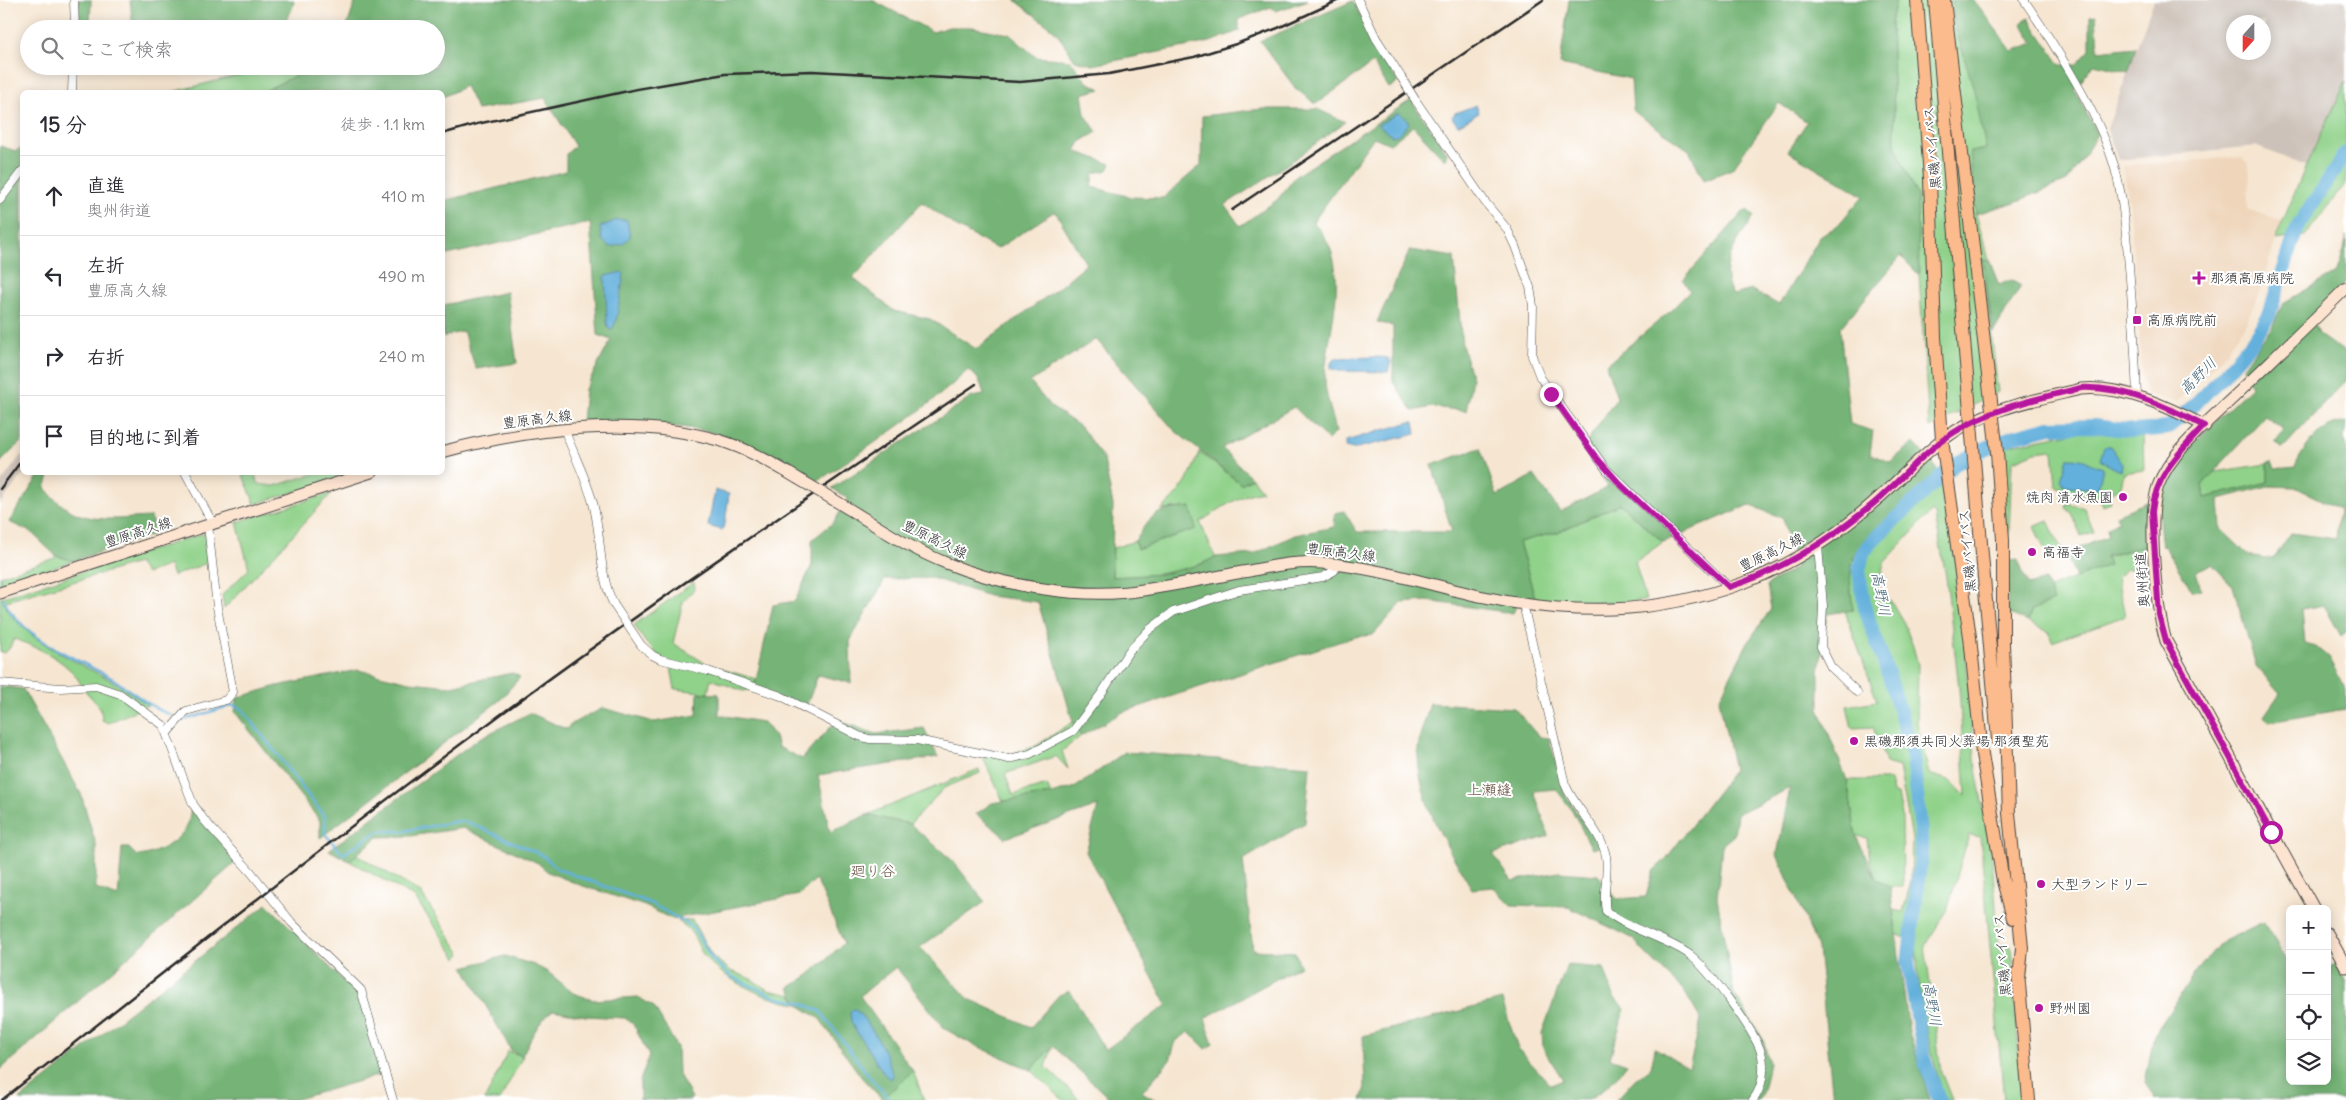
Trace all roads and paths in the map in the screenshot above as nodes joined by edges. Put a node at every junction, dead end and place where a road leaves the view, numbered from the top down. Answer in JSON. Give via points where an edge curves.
{"nodes":[{"id":1,"x":74,"y":0,"type":"edge"},
{"id":2,"x":1917,"y":0,"type":"edge"},
{"id":3,"x":1935,"y":0,"type":"edge"},
{"id":4,"x":1944,"y":0,"type":"edge"},
{"id":5,"x":2024,"y":0,"type":"edge"},
{"id":6,"x":1359,"y":2,"type":"edge"},
{"id":7,"x":75,"y":20,"type":"edge"},
{"id":8,"x":73,"y":75,"type":"edge"},
{"id":9,"x":72,"y":90,"type":"edge"},
{"id":10,"x":20,"y":174,"type":"edge"},
{"id":11,"x":0,"y":200,"type":"edge"},
{"id":12,"x":2346,"y":288,"type":"edge"},
{"id":13,"x":2137,"y":397,"type":"junction"},
{"id":14,"x":1993,"y":412,"type":"junction"},
{"id":15,"x":2204,"y":426,"type":"junction"},
{"id":16,"x":565,"y":431,"type":"junction"},
{"id":17,"x":1942,"y":440,"type":"junction"},
{"id":18,"x":445,"y":451,"type":"edge"},
{"id":19,"x":186,"y":475,"type":"edge"},
{"id":20,"x":362,"y":475,"type":"edge"},
{"id":21,"x":211,"y":524,"type":"junction"},
{"id":22,"x":1818,"y":546,"type":"junction"},
{"id":23,"x":1338,"y":564,"type":"junction"},
{"id":24,"x":1729,"y":587,"type":"junction"},
{"id":25,"x":0,"y":593,"type":"edge"},
{"id":26,"x":1523,"y":604,"type":"junction"},
{"id":27,"x":0,"y":683,"type":"edge"},
{"id":28,"x":1856,"y":692,"type":"dead end"},
{"id":29,"x":167,"y":733,"type":"junction"},
{"id":30,"x":2312,"y":905,"type":"edge"},
{"id":31,"x":2013,"y":918,"type":"junction"},
{"id":32,"x":2331,"y":940,"type":"edge"},
{"id":33,"x":2346,"y":967,"type":"edge"},
{"id":34,"x":2019,"y":978,"type":"junction"},
{"id":35,"x":393,"y":1100,"type":"edge"},
{"id":36,"x":1753,"y":1100,"type":"edge"},
{"id":37,"x":2029,"y":1100,"type":"edge"}],
"edges":[{"from":1,"to":7,"type":"street"},
{"from":2,"to":17,"type":"highway","via":[[1930,178]]},
{"from":3,"to":31,"type":"highway","name":"黒磯バイパス","bridge":true},
{"from":4,"to":14,"type":"highway"},
{"from":5,"to":13,"type":"street","via":[[2092,113],[2116,171],[2124,218]]},
{"from":6,"to":24,"type":"street","bridge":true,"via":[[1400,77],[1484,202],[1504,224],[1515,246],[1530,287],[1532,356],[1540,377],[1606,469]]},
{"from":8,"to":9,"type":"street"},
{"from":10,"to":11,"type":"street"},
{"from":12,"to":15,"type":"main road","name":"奥州街道"},
{"from":13,"to":14,"type":"main road","name":"豊原高久線","via":[[2106,389],[2081,388]]},
{"from":13,"to":15,"type":"main road","name":"豊原高久線"},
{"from":14,"to":17,"type":"main road","name":"豊原高久線"},
{"from":14,"to":34,"type":"highway","via":[[2003,540],[2003,643],[2010,813],[2022,948]]},
{"from":15,"to":30,"type":"main road","name":"奥州街道","via":[[2172,461],[2155,496],[2153,520],[2159,615],[2172,654]]},
{"from":16,"to":18,"type":"main road","name":"豊原高久線","via":[[496,440]]},
{"from":16,"to":23,"type":"main road","name":"豊原高久線","bridge":true,"via":[[626,427],[664,429],[740,448],[916,549],[1003,582],[1060,591],[1139,591],[1299,562]]},
{"from":16,"to":23,"type":"street","bridge":true,"via":[[593,504],[607,592],[641,645],[660,659],[708,671],[781,696],[869,739],[918,740],[1009,759],[1030,754],[1073,731],[1129,651],[1173,612],[1239,590],[1323,577],[1334,571]]},
{"from":17,"to":22,"type":"main road","name":"豊原高久線","via":[[1872,504]]},
{"from":17,"to":31,"type":"highway","via":[[1970,637],[1982,754]]},
{"from":19,"to":21,"type":"street"},
{"from":20,"to":21,"type":"main road","name":"豊原高久線"},
{"from":21,"to":25,"type":"main road","name":"豊原高久線"},
{"from":21,"to":29,"type":"street","via":[[217,607],[233,692],[226,700],[181,714]]},
{"from":22,"to":24,"type":"main road","name":"豊原高久線","via":[[1765,574]]},
{"from":22,"to":28,"type":"street","via":[[1822,584],[1821,647],[1831,667]]},
{"from":23,"to":26,"type":"main road","name":"豊原高久線"},
{"from":24,"to":26,"type":"main road","name":"豊原高久線","via":[[1684,601],[1639,608],[1572,609]]},
{"from":26,"to":36,"type":"street","via":[[1565,784],[1606,856],[1606,911],[1688,954],[1702,965],[1749,1028],[1762,1055],[1761,1084]]},
{"from":27,"to":29,"type":"street","via":[[61,688],[96,686],[110,690],[156,719]]},
{"from":29,"to":35,"type":"street","via":[[194,804],[204,820],[286,916],[361,990]]},
{"from":31,"to":34,"type":"highway","name":"黒磯バイパス"},
{"from":32,"to":33,"type":"main road"},
{"from":34,"to":37,"type":"highway","name":"黒磯バイパス"}]}
